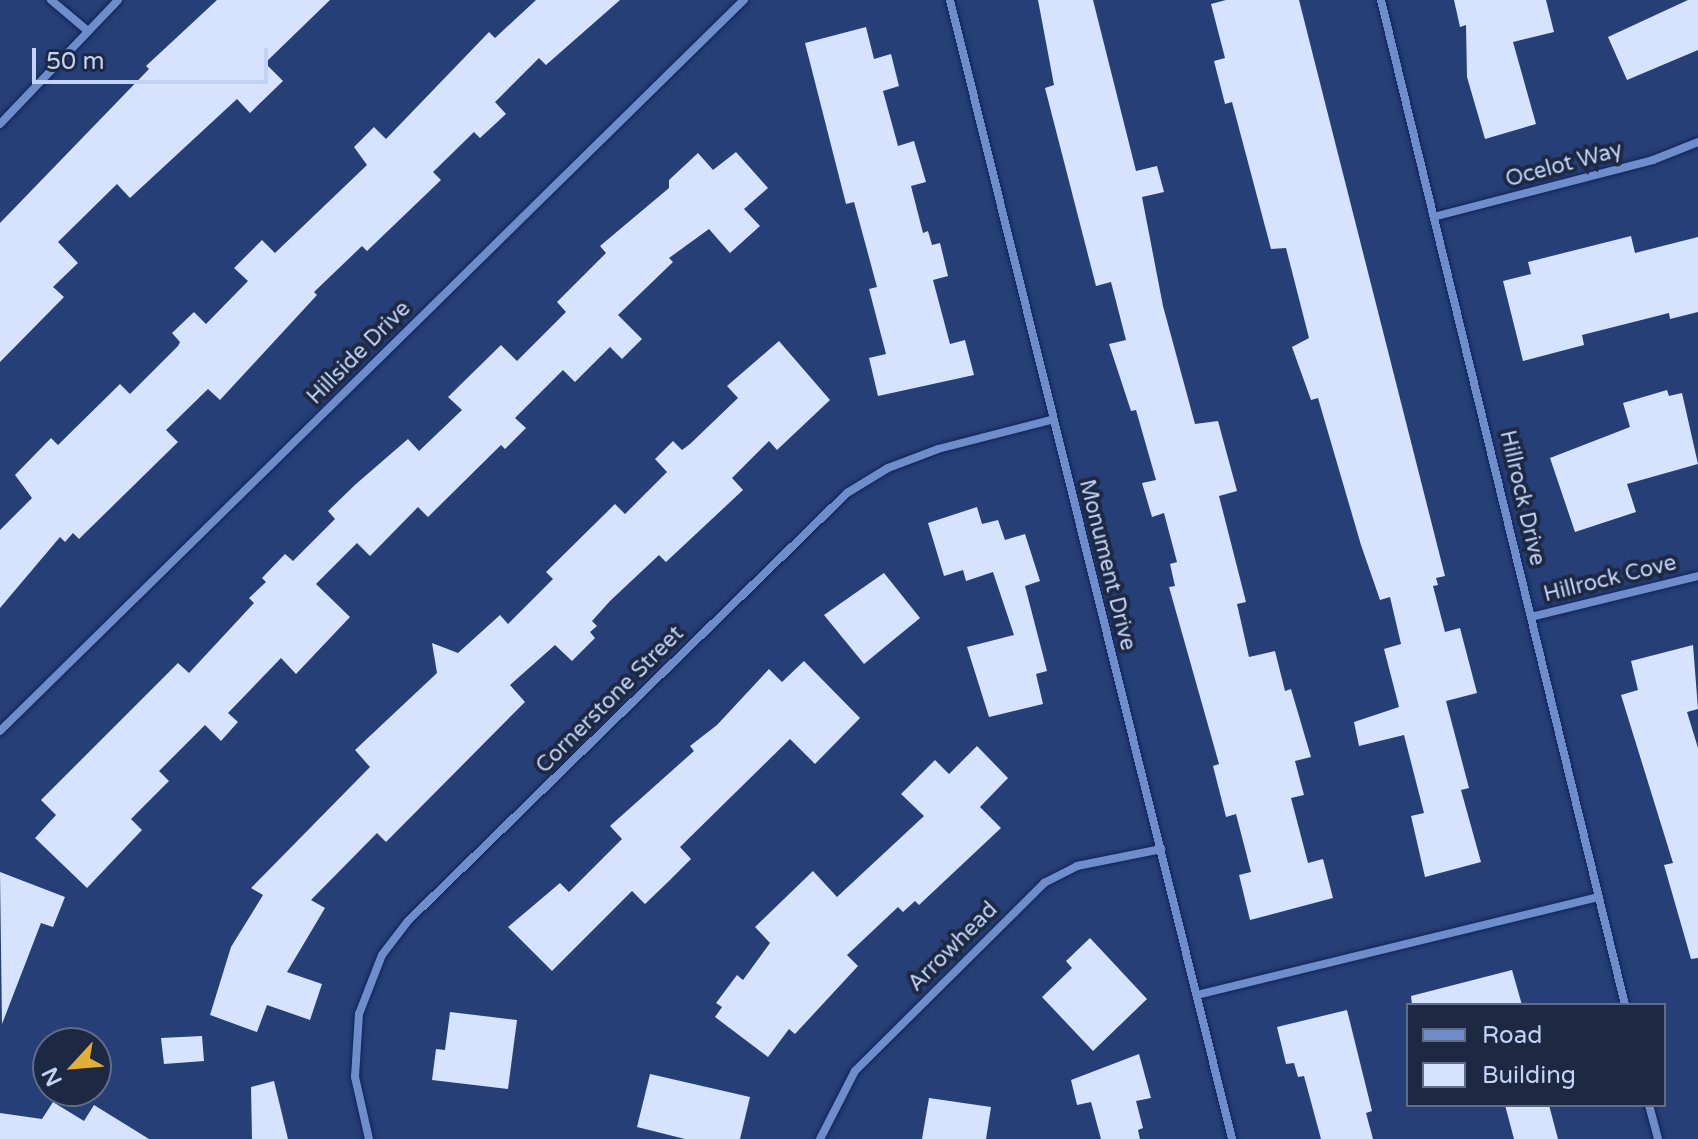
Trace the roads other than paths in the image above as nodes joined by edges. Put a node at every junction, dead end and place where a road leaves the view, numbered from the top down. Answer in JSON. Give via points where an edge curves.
{"nodes":[{"id":1,"x":51,"y":0,"type":"edge"},
{"id":2,"x":118,"y":0,"type":"edge"},
{"id":3,"x":744,"y":0,"type":"edge"},
{"id":4,"x":950,"y":0,"type":"edge"},
{"id":5,"x":1381,"y":0,"type":"edge"},
{"id":6,"x":88,"y":31,"type":"junction"},
{"id":7,"x":0,"y":124,"type":"edge"},
{"id":8,"x":1698,"y":142,"type":"edge"},
{"id":9,"x":1437,"y":216,"type":"junction"},
{"id":10,"x":1051,"y":420,"type":"junction"},
{"id":11,"x":1698,"y":576,"type":"edge"},
{"id":12,"x":1531,"y":617,"type":"junction"},
{"id":13,"x":0,"y":731,"type":"edge"},
{"id":14,"x":1161,"y":849,"type":"junction"},
{"id":15,"x":1598,"y":897,"type":"junction"},
{"id":16,"x":1197,"y":995,"type":"junction"},
{"id":17,"x":1624,"y":1003,"type":"edge"},
{"id":18,"x":1650,"y":1107,"type":"edge"},
{"id":19,"x":369,"y":1139,"type":"edge"},
{"id":20,"x":820,"y":1139,"type":"edge"},
{"id":21,"x":1232,"y":1139,"type":"edge"},
{"id":22,"x":1658,"y":1139,"type":"edge"}],
"edges":[{"from":1,"to":6,"type":"street"},
{"from":2,"to":6,"type":"street"},
{"from":3,"to":13,"type":"street","name":"Hillside Drive"},
{"from":4,"to":10,"type":"street","name":"Monument Drive"},
{"from":5,"to":9,"type":"street","name":"Hillrock Drive"},
{"from":6,"to":7,"type":"street"},
{"from":8,"to":9,"type":"street","name":"Ocelot Way","via":[[1653,160]]},
{"from":9,"to":12,"type":"street","name":"Hillrock Drive"},
{"from":10,"to":14,"type":"street","name":"Monument Drive"},
{"from":10,"to":19,"type":"street","name":"Cornerstone Street","via":[[938,449],[888,468],[847,493],[408,921],[382,955],[355,1035],[355,1077]]},
{"from":11,"to":12,"type":"street","name":"Hillrock Cove"},
{"from":12,"to":15,"type":"street","name":"Hillrock Drive"},
{"from":14,"to":16,"type":"street","name":"Monument Drive"},
{"from":14,"to":20,"type":"street","name":"Arrowhead","via":[[1077,866],[1044,883],[855,1071]]},
{"from":15,"to":16,"type":"street"},
{"from":15,"to":17,"type":"street","name":"Hillrock Drive"},
{"from":16,"to":21,"type":"street","name":"Monument Drive"},
{"from":18,"to":22,"type":"street"}]}
